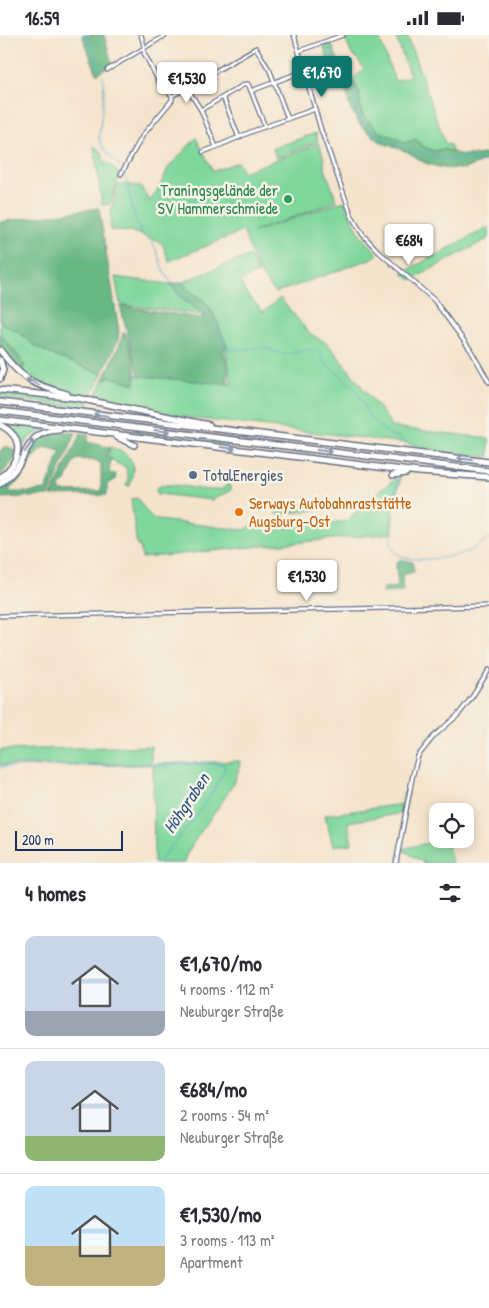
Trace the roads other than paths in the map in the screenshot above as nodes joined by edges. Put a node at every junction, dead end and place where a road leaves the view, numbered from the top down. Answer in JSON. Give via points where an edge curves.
{"nodes":[{"id":1,"x":141,"y":35,"type":"edge"},
{"id":2,"x":166,"y":35,"type":"edge"},
{"id":3,"x":294,"y":35,"type":"edge"},
{"id":4,"x":343,"y":35,"type":"edge"},
{"id":5,"x":144,"y":48,"type":"junction"},
{"id":6,"x":299,"y":51,"type":"junction"},
{"id":7,"x":107,"y":70,"type":"dead end"},
{"id":8,"x":304,"y":71,"type":"junction"},
{"id":9,"x":275,"y":82,"type":"junction"},
{"id":10,"x":187,"y":88,"type":"junction"},
{"id":11,"x":251,"y":91,"type":"junction"},
{"id":12,"x":172,"y":96,"type":"junction"},
{"id":13,"x":223,"y":97,"type":"junction"},
{"id":14,"x":315,"y":109,"type":"junction"},
{"id":15,"x":201,"y":110,"type":"junction"},
{"id":16,"x":288,"y":119,"type":"junction"},
{"id":17,"x":264,"y":127,"type":"junction"},
{"id":18,"x":239,"y":138,"type":"junction"},
{"id":19,"x":216,"y":147,"type":"junction"},
{"id":20,"x":203,"y":152,"type":"dead end"},
{"id":21,"x":121,"y":174,"type":"dead end"},
{"id":22,"x":0,"y":350,"type":"edge"},
{"id":23,"x":0,"y":360,"type":"edge"},
{"id":24,"x":0,"y":379,"type":"edge"},
{"id":25,"x":489,"y":382,"type":"edge"},
{"id":26,"x":0,"y":390,"type":"edge"},
{"id":27,"x":77,"y":398,"type":"junction"},
{"id":28,"x":0,"y":403,"type":"edge"},
{"id":29,"x":0,"y":411,"type":"edge"},
{"id":30,"x":0,"y":420,"type":"edge"},
{"id":31,"x":0,"y":425,"type":"edge"},
{"id":32,"x":72,"y":429,"type":"junction"},
{"id":33,"x":236,"y":431,"type":"junction"},
{"id":34,"x":110,"y":434,"type":"junction"},
{"id":35,"x":134,"y":445,"type":"dead end"},
{"id":36,"x":489,"y":462,"type":"edge"},
{"id":37,"x":489,"y":471,"type":"edge"},
{"id":38,"x":419,"y":472,"type":"junction"},
{"id":39,"x":393,"y":475,"type":"dead end"},
{"id":40,"x":489,"y":477,"type":"edge"},
{"id":41,"x":0,"y":478,"type":"edge"},
{"id":42,"x":0,"y":484,"type":"edge"},
{"id":43,"x":489,"y":606,"type":"edge"},
{"id":44,"x":0,"y":615,"type":"edge"},
{"id":45,"x":489,"y":670,"type":"edge"},
{"id":46,"x":396,"y":863,"type":"edge"}],
"edges":[{"from":1,"to":5,"type":"street"},
{"from":2,"to":5,"type":"street"},
{"from":3,"to":6,"type":"street"},
{"from":4,"to":6,"type":"street"},
{"from":5,"to":7,"type":"street"},
{"from":5,"to":12,"type":"street","via":[[159,82]]},
{"from":6,"to":8,"type":"street"},
{"from":8,"to":9,"type":"street"},
{"from":8,"to":14,"type":"street"},
{"from":9,"to":10,"type":"street","via":[[256,48]]},
{"from":9,"to":11,"type":"street"},
{"from":9,"to":16,"type":"street"},
{"from":10,"to":12,"type":"street"},
{"from":10,"to":15,"type":"street"},
{"from":11,"to":13,"type":"street","via":[[244,84]]},
{"from":11,"to":17,"type":"street"},
{"from":12,"to":21,"type":"street","via":[[143,135]]},
{"from":13,"to":15,"type":"street"},
{"from":13,"to":18,"type":"street"},
{"from":14,"to":16,"type":"street"},
{"from":14,"to":25,"type":"street","via":[[345,200],[363,235],[434,300],[470,349]]},
{"from":15,"to":19,"type":"street"},
{"from":16,"to":17,"type":"street"},
{"from":17,"to":18,"type":"street"},
{"from":18,"to":19,"type":"street"},
{"from":19,"to":20,"type":"street"},
{"from":27,"to":22,"type":"highway","one_way":true,"via":[[30,381]]},
{"from":23,"to":24,"type":"highway","via":[[3,370]]},
{"from":26,"to":27,"type":"highway"},
{"from":27,"to":33,"type":"highway"},
{"from":33,"to":28,"type":"highway","one_way":true},
{"from":29,"to":37,"type":"highway","one_way":true},
{"from":30,"to":32,"type":"highway"},
{"from":31,"to":41,"type":"highway","via":[[13,434],[18,448],[14,463]]},
{"from":32,"to":34,"type":"highway"},
{"from":42,"to":32,"type":"highway","one_way":true,"via":[[14,471],[27,447],[38,436],[52,430]]},
{"from":36,"to":33,"type":"highway","one_way":true},
{"from":34,"to":35,"type":"highway"},
{"from":34,"to":38,"type":"highway","one_way":true},
{"from":38,"to":39,"type":"highway"},
{"from":38,"to":40,"type":"highway"},
{"from":43,"to":44,"type":"street"},
{"from":45,"to":46,"type":"street","via":[[458,715],[434,736],[418,756]]}]}
